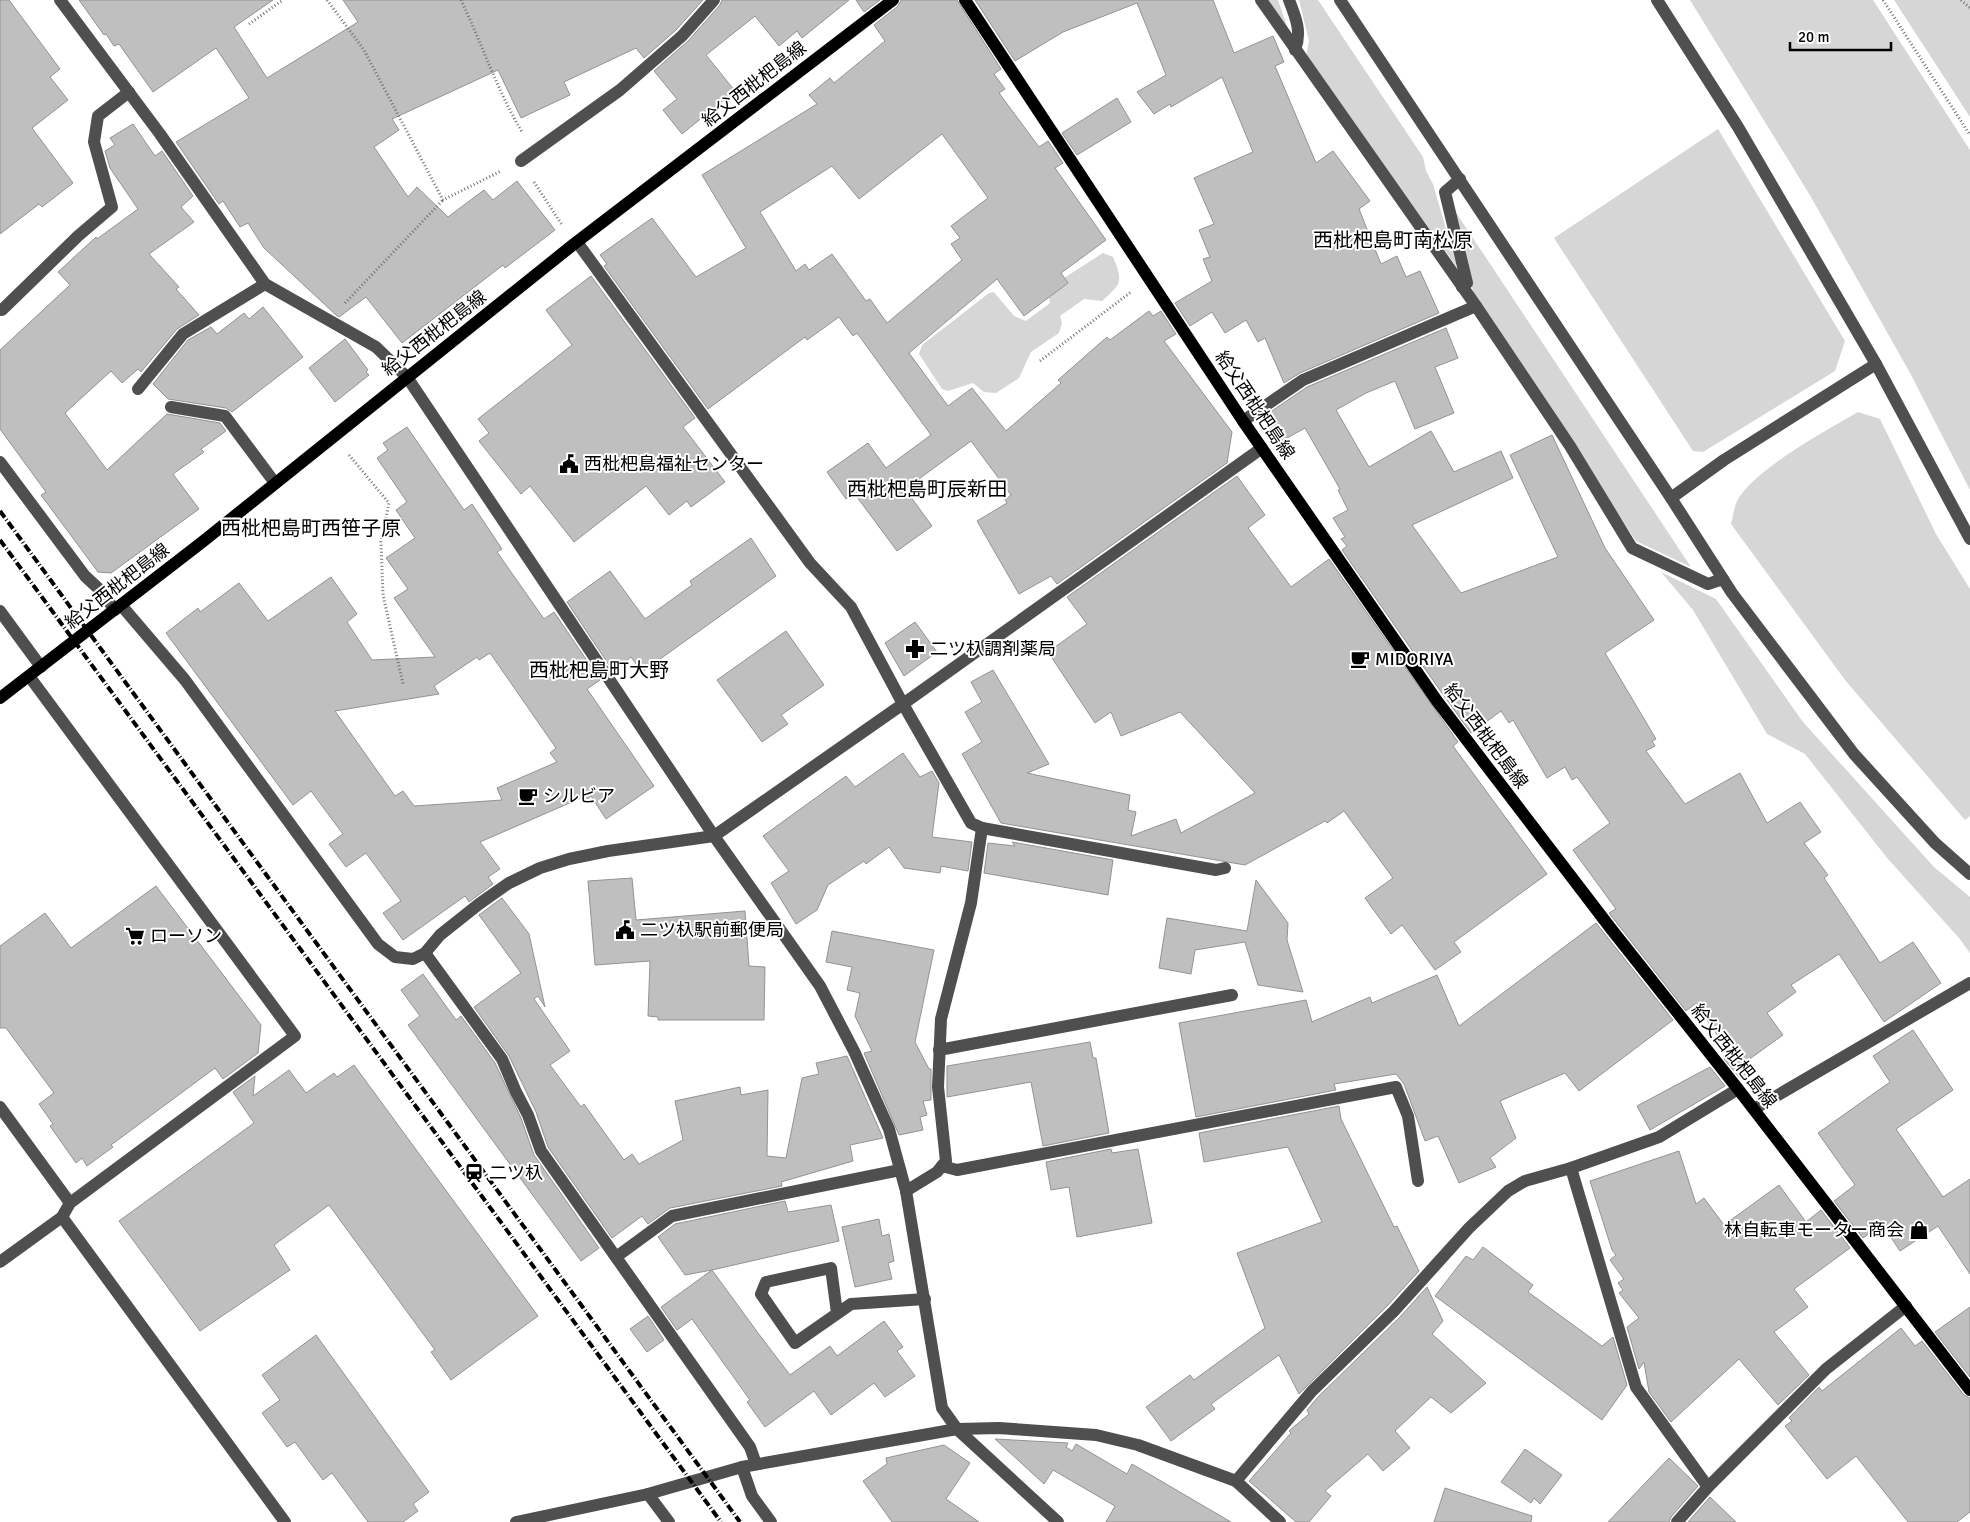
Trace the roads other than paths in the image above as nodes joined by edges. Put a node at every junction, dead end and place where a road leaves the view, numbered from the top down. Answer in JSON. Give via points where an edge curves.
{"nodes":[{"id":1,"x":60,"y":0,"type":"edge"},
{"id":2,"x":714,"y":0,"type":"edge"},
{"id":3,"x":893,"y":0,"type":"edge"},
{"id":4,"x":965,"y":0,"type":"edge"},
{"id":5,"x":1261,"y":0,"type":"edge"},
{"id":6,"x":1290,"y":0,"type":"edge"},
{"id":7,"x":1340,"y":0,"type":"edge"},
{"id":8,"x":1657,"y":0,"type":"edge"},
{"id":9,"x":1295,"y":50,"type":"junction"},
{"id":10,"x":129,"y":92,"type":"junction"},
{"id":11,"x":522,"y":161,"type":"road end"},
{"id":12,"x":1460,"y":179,"type":"junction"},
{"id":13,"x":576,"y":243,"type":"junction"},
{"id":14,"x":265,"y":284,"type":"junction"},
{"id":15,"x":1462,"y":287,"type":"junction"},
{"id":16,"x":1476,"y":306,"type":"junction"},
{"id":17,"x":2,"y":310,"type":"dead end"},
{"id":18,"x":1876,"y":364,"type":"junction"},
{"id":19,"x":407,"y":377,"type":"junction"},
{"id":20,"x":138,"y":389,"type":"dead end"},
{"id":21,"x":170,"y":407,"type":"dead end"},
{"id":22,"x":1243,"y":421,"type":"junction"},
{"id":23,"x":1262,"y":448,"type":"junction"},
{"id":24,"x":0,"y":462,"type":"edge"},
{"id":25,"x":275,"y":483,"type":"junction"},
{"id":26,"x":1671,"y":498,"type":"junction"},
{"id":27,"x":1970,"y":539,"type":"edge"},
{"id":28,"x":1723,"y":579,"type":"junction"},
{"id":29,"x":118,"y":607,"type":"junction"},
{"id":30,"x":0,"y":611,"type":"edge"},
{"id":31,"x":41,"y":667,"type":"junction"},
{"id":32,"x":29,"y":676,"type":"junction"},
{"id":33,"x":0,"y":698,"type":"edge"},
{"id":34,"x":903,"y":704,"type":"junction"},
{"id":35,"x":982,"y":828,"type":"junction"},
{"id":36,"x":714,"y":836,"type":"junction"},
{"id":37,"x":1225,"y":868,"type":"dead end"},
{"id":38,"x":1970,"y":874,"type":"edge"},
{"id":39,"x":425,"y":953,"type":"junction"},
{"id":40,"x":1970,"y":983,"type":"edge"},
{"id":41,"x":1232,"y":995,"type":"dead end"},
{"id":42,"x":939,"y":1050,"type":"junction"},
{"id":43,"x":1738,"y":1089,"type":"junction"},
{"id":44,"x":0,"y":1107,"type":"edge"},
{"id":45,"x":1754,"y":1109,"type":"junction"},
{"id":46,"x":942,"y":1166,"type":"junction"},
{"id":47,"x":1571,"y":1168,"type":"junction"},
{"id":48,"x":900,"y":1170,"type":"junction"},
{"id":49,"x":1418,"y":1181,"type":"dead end"},
{"id":50,"x":906,"y":1190,"type":"junction"},
{"id":51,"x":70,"y":1203,"type":"junction"},
{"id":52,"x":62,"y":1217,"type":"junction"},
{"id":53,"x":616,"y":1257,"type":"junction"},
{"id":54,"x":0,"y":1262,"type":"edge"},
{"id":55,"x":925,"y":1299,"type":"junction"},
{"id":56,"x":1906,"y":1306,"type":"junction"},
{"id":57,"x":837,"y":1313,"type":"junction"},
{"id":58,"x":1970,"y":1390,"type":"edge"},
{"id":59,"x":957,"y":1429,"type":"junction"},
{"id":60,"x":756,"y":1464,"type":"junction"},
{"id":61,"x":742,"y":1467,"type":"junction"},
{"id":62,"x":1236,"y":1481,"type":"junction"},
{"id":63,"x":1708,"y":1487,"type":"junction"},
{"id":64,"x":648,"y":1494,"type":"junction"},
{"id":65,"x":285,"y":1522,"type":"edge"},
{"id":66,"x":516,"y":1522,"type":"edge"},
{"id":67,"x":669,"y":1522,"type":"edge"},
{"id":68,"x":771,"y":1522,"type":"edge"},
{"id":69,"x":1058,"y":1522,"type":"edge"},
{"id":70,"x":1280,"y":1522,"type":"edge"},
{"id":71,"x":1677,"y":1522,"type":"edge"}],
"edges":[{"from":1,"to":10,"type":"street"},
{"from":2,"to":11,"type":"street","via":[[682,36],[620,90]]},
{"from":3,"to":13,"type":"main road","name":"給父西枇杷島線"},
{"from":4,"to":22,"type":"main road","name":"給父西枇杷島線"},
{"from":5,"to":9,"type":"street"},
{"from":6,"to":9,"type":"street","via":[[1300,38]]},
{"from":7,"to":12,"type":"street"},
{"from":8,"to":18,"type":"street","via":[[1738,127]]},
{"from":9,"to":15,"type":"street"},
{"from":10,"to":14,"type":"street"},
{"from":10,"to":17,"type":"street","via":[[98,116],[94,142],[112,207]]},
{"from":12,"to":15,"type":"street","via":[[1445,192],[1467,283]]},
{"from":12,"to":26,"type":"street"},
{"from":13,"to":19,"type":"main road","name":"給父西枇杷島線"},
{"from":13,"to":34,"type":"street","via":[[810,563],[851,607]]},
{"from":14,"to":19,"type":"street","via":[[376,347]]},
{"from":14,"to":20,"type":"street","via":[[183,334]]},
{"from":15,"to":16,"type":"street"},
{"from":16,"to":22,"type":"street","via":[[1303,380]]},
{"from":16,"to":28,"type":"street","via":[[1632,548],[1708,584]]},
{"from":18,"to":26,"type":"street","via":[[1724,460]]},
{"from":18,"to":27,"type":"street"},
{"from":19,"to":25,"type":"main road","name":"給父西枇杷島線"},
{"from":19,"to":36,"type":"street"},
{"from":21,"to":25,"type":"street","via":[[225,416]]},
{"from":22,"to":23,"type":"main road","name":"給父西枇杷島線"},
{"from":23,"to":34,"type":"street"},
{"from":23,"to":43,"type":"main road","name":"給父西枇杷島線","via":[[1437,701]]},
{"from":24,"to":29,"type":"street","via":[[85,576]]},
{"from":25,"to":29,"type":"main road","name":"給父西枇杷島線"},
{"from":26,"to":28,"type":"street"},
{"from":28,"to":38,"type":"street","via":[[1854,754],[1936,843]]},
{"from":29,"to":31,"type":"main road","name":"給父西枇杷島線"},
{"from":29,"to":39,"type":"street","via":[[184,680],[378,944],[394,957],[413,959]]},
{"from":30,"to":31,"type":"street"},
{"from":31,"to":32,"type":"main road","name":"給父西枇杷島線"},
{"from":32,"to":33,"type":"main road","name":"給父西枇杷島線"},
{"from":32,"to":51,"type":"street","via":[[295,1036]]},
{"from":34,"to":35,"type":"street","via":[[971,824]]},
{"from":34,"to":36,"type":"street"},
{"from":35,"to":37,"type":"street","via":[[1216,870]]},
{"from":35,"to":42,"type":"street","via":[[972,904],[941,1019]]},
{"from":36,"to":39,"type":"street","via":[[569,858],[540,868],[509,883],[479,904],[440,935]]},
{"from":36,"to":48,"type":"street","via":[[820,986],[889,1129]]},
{"from":39,"to":53,"type":"street","via":[[502,1059],[541,1151]]},
{"from":40,"to":45,"type":"street"},
{"from":41,"to":42,"type":"street"},
{"from":42,"to":46,"type":"street","via":[[938,1087],[946,1161]]},
{"from":43,"to":45,"type":"main road","name":"給父西枇杷島線"},
{"from":43,"to":47,"type":"street","via":[[1659,1137]]},
{"from":44,"to":51,"type":"street"},
{"from":45,"to":56,"type":"main road","name":"給父西枇杷島線"},
{"from":46,"to":49,"type":"street","via":[[957,1170],[1396,1087],[1408,1116]]},
{"from":46,"to":50,"type":"street"},
{"from":47,"to":62,"type":"street","via":[[1525,1180],[1508,1191],[1312,1391]]},
{"from":47,"to":63,"type":"street","via":[[1636,1387]]},
{"from":48,"to":50,"type":"street"},
{"from":48,"to":53,"type":"street","via":[[672,1216]]},
{"from":50,"to":55,"type":"street"},
{"from":51,"to":52,"type":"street"},
{"from":52,"to":54,"type":"street"},
{"from":52,"to":65,"type":"street"},
{"from":53,"to":60,"type":"street","via":[[750,1447]]},
{"from":55,"to":57,"type":"street","via":[[851,1304]]},
{"from":55,"to":59,"type":"street","via":[[942,1408]]},
{"from":56,"to":58,"type":"main road","name":"給父西枇杷島線"},
{"from":56,"to":63,"type":"street","via":[[1826,1369]]},
{"from":57,"to":57,"type":"street","via":[[795,1343],[761,1294],[766,1282],[831,1268]]},
{"from":59,"to":60,"type":"street"},
{"from":59,"to":62,"type":"street","via":[[999,1428],[1096,1435],[1138,1445]]},
{"from":59,"to":69,"type":"street"},
{"from":60,"to":61,"type":"street"},
{"from":61,"to":64,"type":"street"},
{"from":61,"to":68,"type":"street","via":[[752,1496]]},
{"from":62,"to":70,"type":"street"},
{"from":63,"to":71,"type":"street"},
{"from":64,"to":66,"type":"street"},
{"from":64,"to":67,"type":"street"}]}
